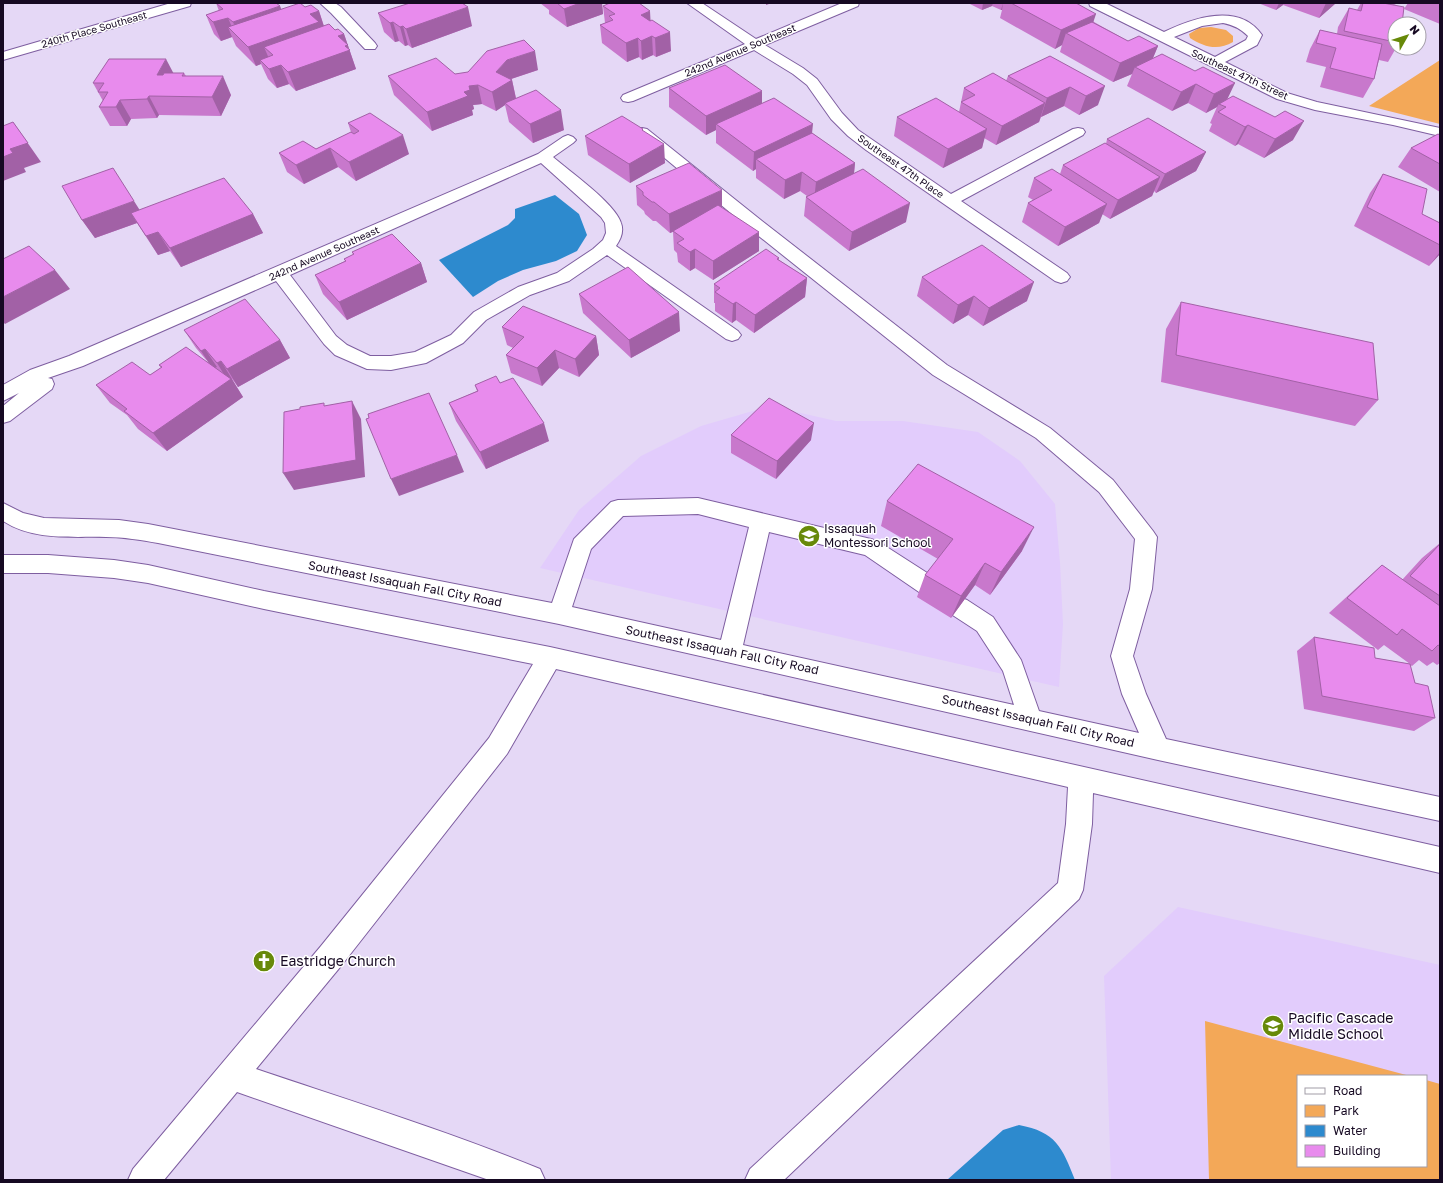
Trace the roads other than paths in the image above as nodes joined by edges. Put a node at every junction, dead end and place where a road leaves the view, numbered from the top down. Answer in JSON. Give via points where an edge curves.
{"nodes":[{"id":1,"x":185,"y":3,"type":"edge"},
{"id":2,"x":326,"y":3,"type":"edge"},
{"id":3,"x":693,"y":3,"type":"edge"},
{"id":4,"x":853,"y":3,"type":"edge"},
{"id":5,"x":1095,"y":3,"type":"edge"},
{"id":6,"x":1164,"y":37,"type":"junction"},
{"id":7,"x":754,"y":44,"type":"junction"},
{"id":8,"x":370,"y":46,"type":"dead end"},
{"id":9,"x":3,"y":56,"type":"edge"},
{"id":10,"x":1214,"y":63,"type":"junction"},
{"id":11,"x":628,"y":98,"type":"dead end"},
{"id":12,"x":628,"y":120,"type":"edge"},
{"id":13,"x":1078,"y":132,"type":"dead end"},
{"id":14,"x":1440,"y":132,"type":"edge"},
{"id":15,"x":568,"y":140,"type":"dead end"},
{"id":16,"x":543,"y":157,"type":"junction"},
{"id":17,"x":950,"y":201,"type":"junction"},
{"id":18,"x":606,"y":247,"type":"junction"},
{"id":19,"x":279,"y":273,"type":"junction"},
{"id":20,"x":1061,"y":277,"type":"dead end"},
{"id":21,"x":732,"y":335,"type":"dead end"},
{"id":22,"x":76,"y":361,"type":"junction"},
{"id":23,"x":3,"y":373,"type":"edge"},
{"id":24,"x":10,"y":390,"type":"edge"},
{"id":25,"x":3,"y":416,"type":"edge"},
{"id":26,"x":3,"y":511,"type":"edge"},
{"id":27,"x":761,"y":522,"type":"junction"},
{"id":28,"x":3,"y":564,"type":"edge"},
{"id":29,"x":927,"y":585,"type":"edge"},
{"id":30,"x":959,"y":607,"type":"edge"},
{"id":31,"x":559,"y":614,"type":"junction"},
{"id":32,"x":730,"y":652,"type":"junction"},
{"id":33,"x":550,"y":657,"type":"junction"},
{"id":34,"x":1030,"y":719,"type":"junction"},
{"id":35,"x":1158,"y":748,"type":"junction"},
{"id":36,"x":1081,"y":778,"type":"junction"},
{"id":37,"x":1440,"y":809,"type":"edge"},
{"id":38,"x":1440,"y":860,"type":"edge"},
{"id":39,"x":231,"y":1075,"type":"junction"},
{"id":40,"x":144,"y":1180,"type":"edge"},
{"id":41,"x":529,"y":1180,"type":"edge"},
{"id":42,"x":761,"y":1180,"type":"edge"}],
"edges":[{"from":1,"to":9,"type":"street","name":"240th Place Southeast"},
{"from":2,"to":8,"type":"street"},
{"from":3,"to":7,"type":"street","name":"Southeast 47th Place"},
{"from":4,"to":7,"type":"street","name":"242nd Avenue Southeast"},
{"from":5,"to":6,"type":"street","name":"Southeast 47th Street"},
{"from":6,"to":10,"type":"street","name":"Southeast 47th Street"},
{"from":6,"to":10,"type":"street","via":[[1192,24],[1212,19],[1225,19],[1249,28],[1255,35],[1252,42]]},
{"from":7,"to":11,"type":"street","name":"242nd Avenue Southeast"},
{"from":7,"to":17,"type":"street","name":"Southeast 47th Place","via":[[798,70],[812,82],[836,116],[871,147]]},
{"from":10,"to":14,"type":"street","name":"Southeast 47th Street","via":[[1282,96],[1315,106]]},
{"from":12,"to":35,"type":"street","via":[[940,370],[1043,434],[1106,486],[1146,537],[1141,589],[1122,656],[1134,694]]},
{"from":13,"to":17,"type":"street"},
{"from":15,"to":16,"type":"street","name":"242nd Avenue Southeast"},
{"from":16,"to":18,"type":"street","via":[[608,214],[613,223],[614,233]]},
{"from":16,"to":19,"type":"street","name":"242nd Avenue Southeast"},
{"from":17,"to":20,"type":"street","name":"Southeast 47th Place"},
{"from":18,"to":19,"type":"street","via":[[563,277],[524,291],[480,316],[457,339],[419,358],[391,363],[367,362],[341,350],[330,340]]},
{"from":18,"to":21,"type":"street"},
{"from":19,"to":22,"type":"street","name":"242nd Avenue Southeast"},
{"from":22,"to":24,"type":"street","name":"242nd Avenue Southeast","via":[[37,375]]},
{"from":22,"to":25,"type":"street","name":"242nd Avenue Southeast"},
{"from":23,"to":24,"type":"street"},
{"from":26,"to":31,"type":"street","name":"Southeast Issaquah Fall City Road","via":[[21,522],[37,526],[119,529],[158,534]]},
{"from":27,"to":29,"type":"street","via":[[871,548]]},
{"from":27,"to":31,"type":"street","via":[[698,506],[618,508],[582,545]]},
{"from":27,"to":32,"type":"street"},
{"from":28,"to":33,"type":"street","via":[[48,564],[148,574]]},
{"from":30,"to":34,"type":"street","via":[[985,624],[1013,667]]},
{"from":31,"to":32,"type":"street","name":"Southeast Issaquah Fall City Road"},
{"from":32,"to":34,"type":"street","name":"Southeast Issaquah Fall City Road"},
{"from":33,"to":36,"type":"street"},
{"from":33,"to":39,"type":"street","via":[[498,746],[331,956]]},
{"from":34,"to":35,"type":"street","name":"Southeast Issaquah Fall City Road"},
{"from":35,"to":37,"type":"street","name":"Southeast Issaquah Fall City Road"},
{"from":36,"to":38,"type":"street"},
{"from":36,"to":42,"type":"street","via":[[1079,824],[1070,890]]},
{"from":39,"to":40,"type":"street"},
{"from":39,"to":41,"type":"street"}]}
